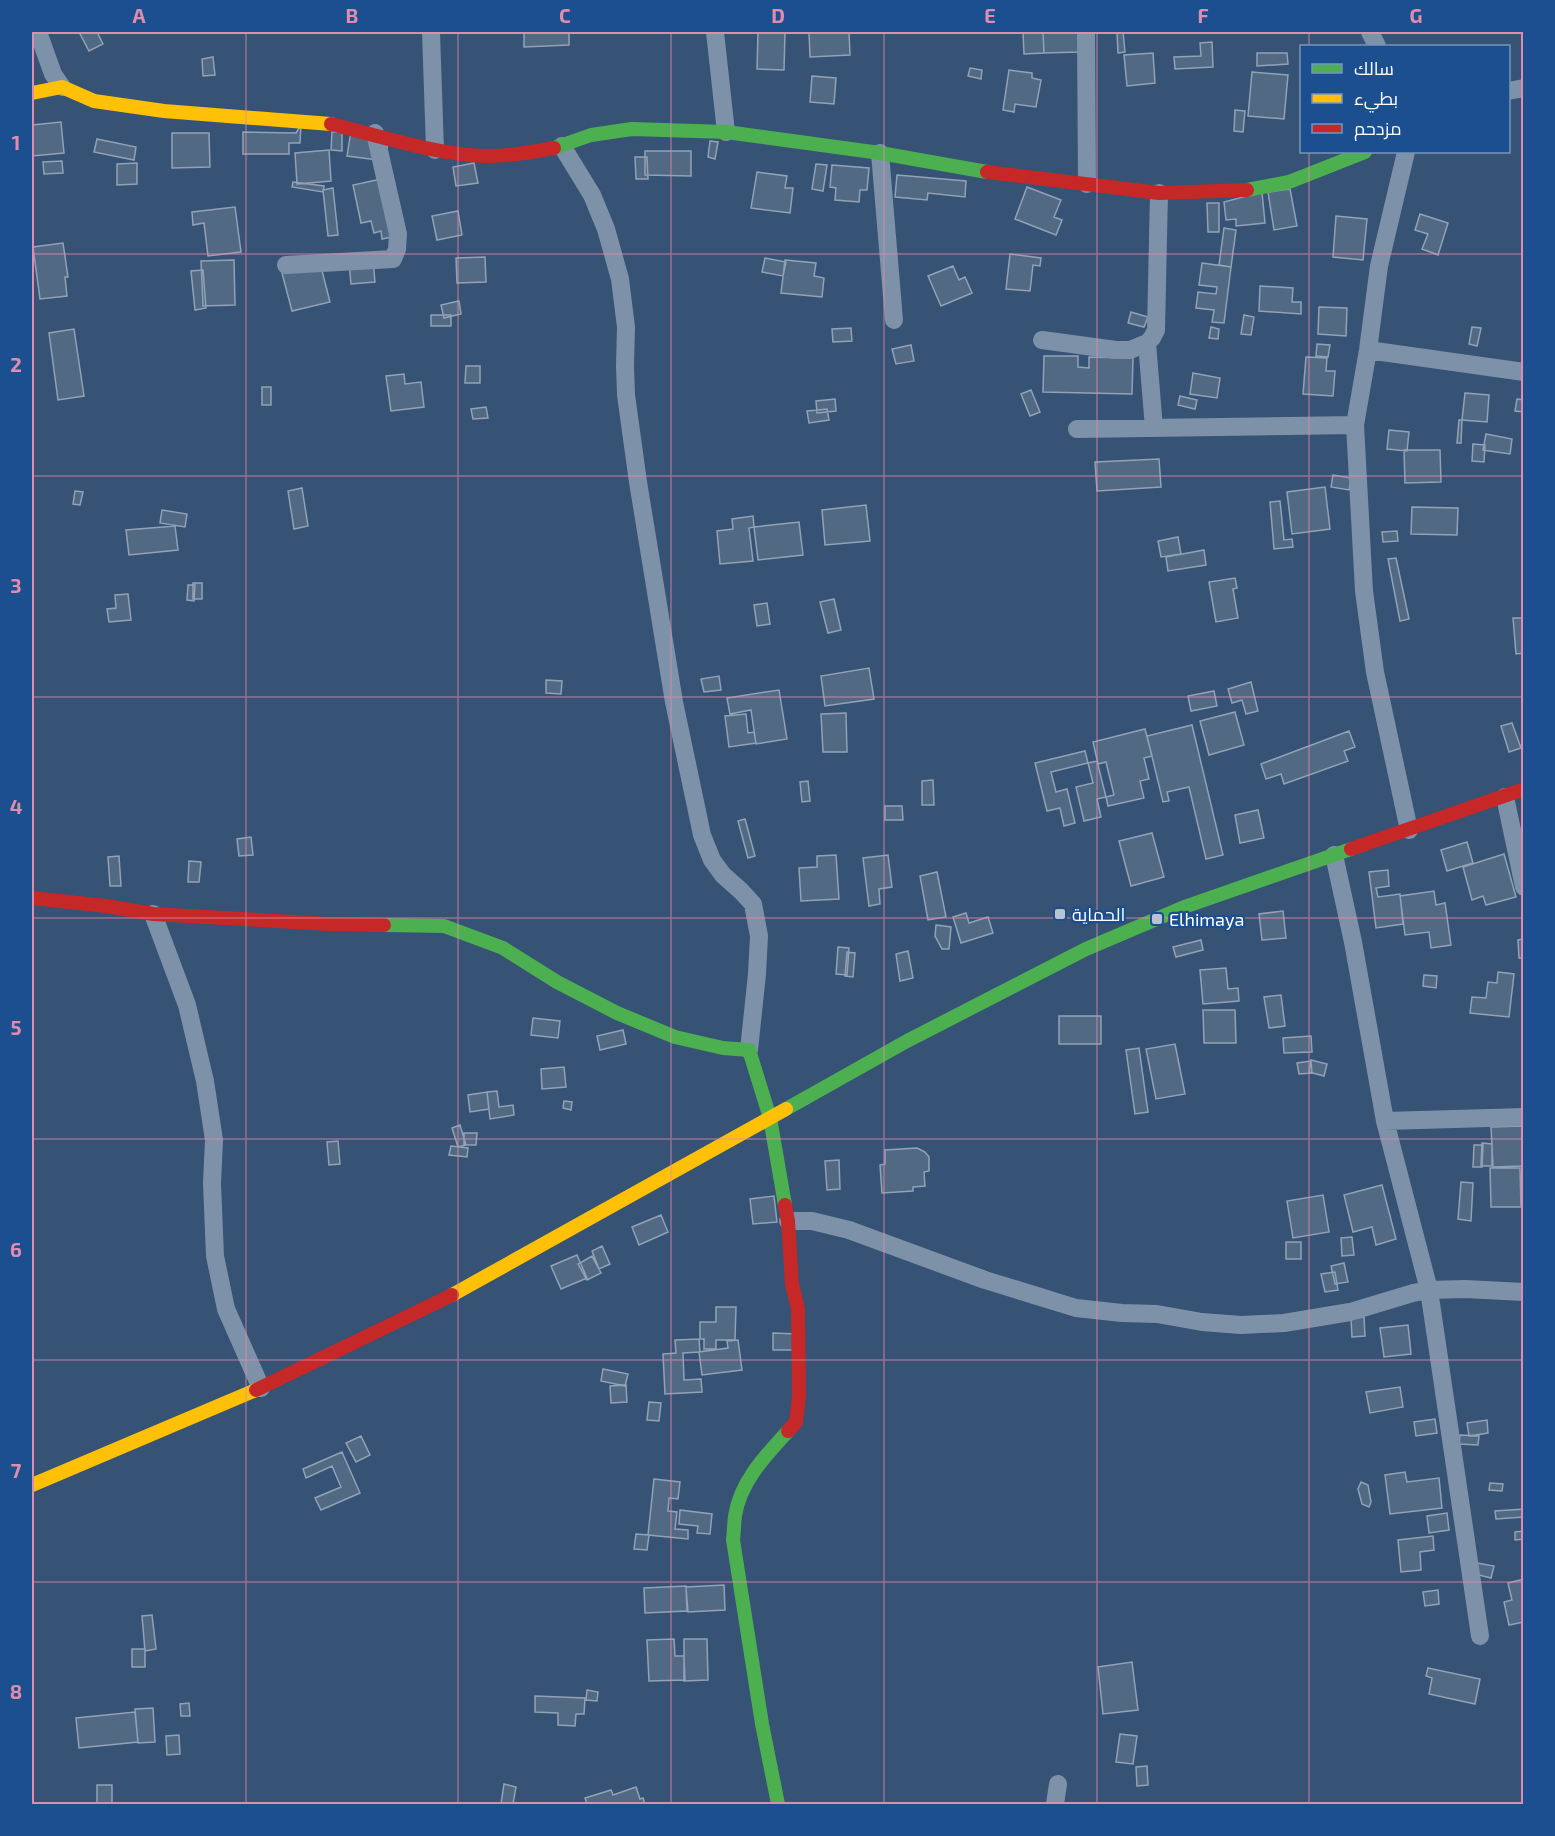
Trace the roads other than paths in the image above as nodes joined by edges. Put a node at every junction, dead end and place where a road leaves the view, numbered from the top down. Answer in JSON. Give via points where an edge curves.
{"nodes":[{"id":1,"x":38,"y":32,"type":"edge"},
{"id":2,"x":431,"y":32,"type":"edge"},
{"id":3,"x":715,"y":32,"type":"edge"},
{"id":4,"x":1086,"y":32,"type":"edge"},
{"id":5,"x":62,"y":87,"type":"junction"},
{"id":6,"x":32,"y":93,"type":"edge"},
{"id":7,"x":726,"y":132,"type":"junction"},
{"id":8,"x":375,"y":133,"type":"junction"},
{"id":9,"x":562,"y":146,"type":"junction"},
{"id":10,"x":435,"y":150,"type":"junction"},
{"id":11,"x":880,"y":153,"type":"junction"},
{"id":12,"x":1363,"y":153,"type":"edge"},
{"id":13,"x":1406,"y":153,"type":"edge"},
{"id":14,"x":1088,"y":184,"type":"junction"},
{"id":15,"x":1159,"y":193,"type":"junction"},
{"id":16,"x":286,"y":265,"type":"dead end"},
{"id":17,"x":894,"y":320,"type":"dead end"},
{"id":18,"x":1042,"y":340,"type":"dead end"},
{"id":19,"x":1147,"y":343,"type":"junction"},
{"id":20,"x":1368,"y":351,"type":"junction"},
{"id":21,"x":1524,"y":372,"type":"edge"},
{"id":22,"x":1355,"y":425,"type":"junction"},
{"id":23,"x":1154,"y":428,"type":"junction"},
{"id":24,"x":1077,"y":429,"type":"dead end"},
{"id":25,"x":1524,"y":789,"type":"edge"},
{"id":26,"x":1505,"y":797,"type":"junction"},
{"id":27,"x":1409,"y":830,"type":"junction"},
{"id":28,"x":1334,"y":855,"type":"junction"},
{"id":29,"x":1524,"y":887,"type":"edge"},
{"id":30,"x":32,"y":898,"type":"edge"},
{"id":31,"x":153,"y":914,"type":"junction"},
{"id":32,"x":749,"y":1050,"type":"junction"},
{"id":33,"x":1524,"y":1117,"type":"edge"},
{"id":34,"x":770,"y":1118,"type":"junction"},
{"id":35,"x":1385,"y":1121,"type":"junction"},
{"id":36,"x":788,"y":1221,"type":"junction"},
{"id":37,"x":1429,"y":1290,"type":"junction"},
{"id":38,"x":1524,"y":1292,"type":"edge"},
{"id":39,"x":261,"y":1388,"type":"junction"},
{"id":40,"x":32,"y":1485,"type":"edge"},
{"id":41,"x":1480,"y":1636,"type":"dead end"},
{"id":42,"x":1058,"y":1784,"type":"dead end"},
{"id":43,"x":778,"y":1804,"type":"edge"},
{"id":44,"x":1055,"y":1804,"type":"edge"}],
"edges":[{"from":1,"to":5,"type":"street","via":[[53,74]]},
{"from":2,"to":10,"type":"street"},
{"from":3,"to":7,"type":"street"},
{"from":4,"to":14,"type":"street"},
{"from":5,"to":6,"type":"street"},
{"from":5,"to":8,"type":"street","via":[[94,101],[324,122]]},
{"from":7,"to":9,"type":"street","via":[[632,129],[591,135]]},
{"from":7,"to":11,"type":"street"},
{"from":8,"to":10,"type":"street"},
{"from":8,"to":16,"type":"street","via":[[398,234],[393,259]]},
{"from":9,"to":10,"type":"street","via":[[490,156]]},
{"from":9,"to":32,"type":"street","via":[[592,195],[620,279],[626,327],[626,395],[638,482],[674,702],[702,836],[723,875],[753,904],[759,936]]},
{"from":11,"to":14,"type":"street","via":[[1000,174]]},
{"from":11,"to":17,"type":"street"},
{"from":12,"to":15,"type":"street","via":[[1289,182],[1247,190]]},
{"from":13,"to":20,"type":"street","via":[[1379,266]]},
{"from":14,"to":15,"type":"street"},
{"from":15,"to":19,"type":"street","via":[[1156,330]]},
{"from":18,"to":19,"type":"street","via":[[1123,350]]},
{"from":19,"to":23,"type":"street"},
{"from":20,"to":21,"type":"street"},
{"from":20,"to":22,"type":"street"},
{"from":22,"to":23,"type":"street"},
{"from":22,"to":27,"type":"street","via":[[1364,591],[1375,672]]},
{"from":23,"to":24,"type":"street"},
{"from":25,"to":26,"type":"street"},
{"from":26,"to":27,"type":"street"},
{"from":26,"to":29,"type":"street"},
{"from":27,"to":28,"type":"street"},
{"from":28,"to":34,"type":"street","via":[[1187,906],[1086,949],[907,1041]]},
{"from":28,"to":35,"type":"street"},
{"from":30,"to":31,"type":"street"},
{"from":31,"to":32,"type":"street","via":[[444,926],[503,948],[557,982],[675,1037]]},
{"from":31,"to":39,"type":"street","via":[[187,1005],[205,1081],[214,1140],[215,1256],[226,1309]]},
{"from":32,"to":34,"type":"street"},
{"from":33,"to":35,"type":"street"},
{"from":34,"to":36,"type":"street"},
{"from":34,"to":39,"type":"street","via":[[464,1288]]},
{"from":35,"to":37,"type":"street"},
{"from":36,"to":37,"type":"street","via":[[812,1221],[849,1230],[985,1280],[1076,1308],[1202,1322],[1284,1323],[1350,1312]]},
{"from":36,"to":43,"type":"street","via":[[792,1284],[798,1309],[798,1412],[796,1422],[762,1459],[745,1486],[735,1514],[733,1539]]},
{"from":37,"to":38,"type":"street"},
{"from":37,"to":41,"type":"street"},
{"from":39,"to":40,"type":"street"},
{"from":42,"to":44,"type":"street"}]}
